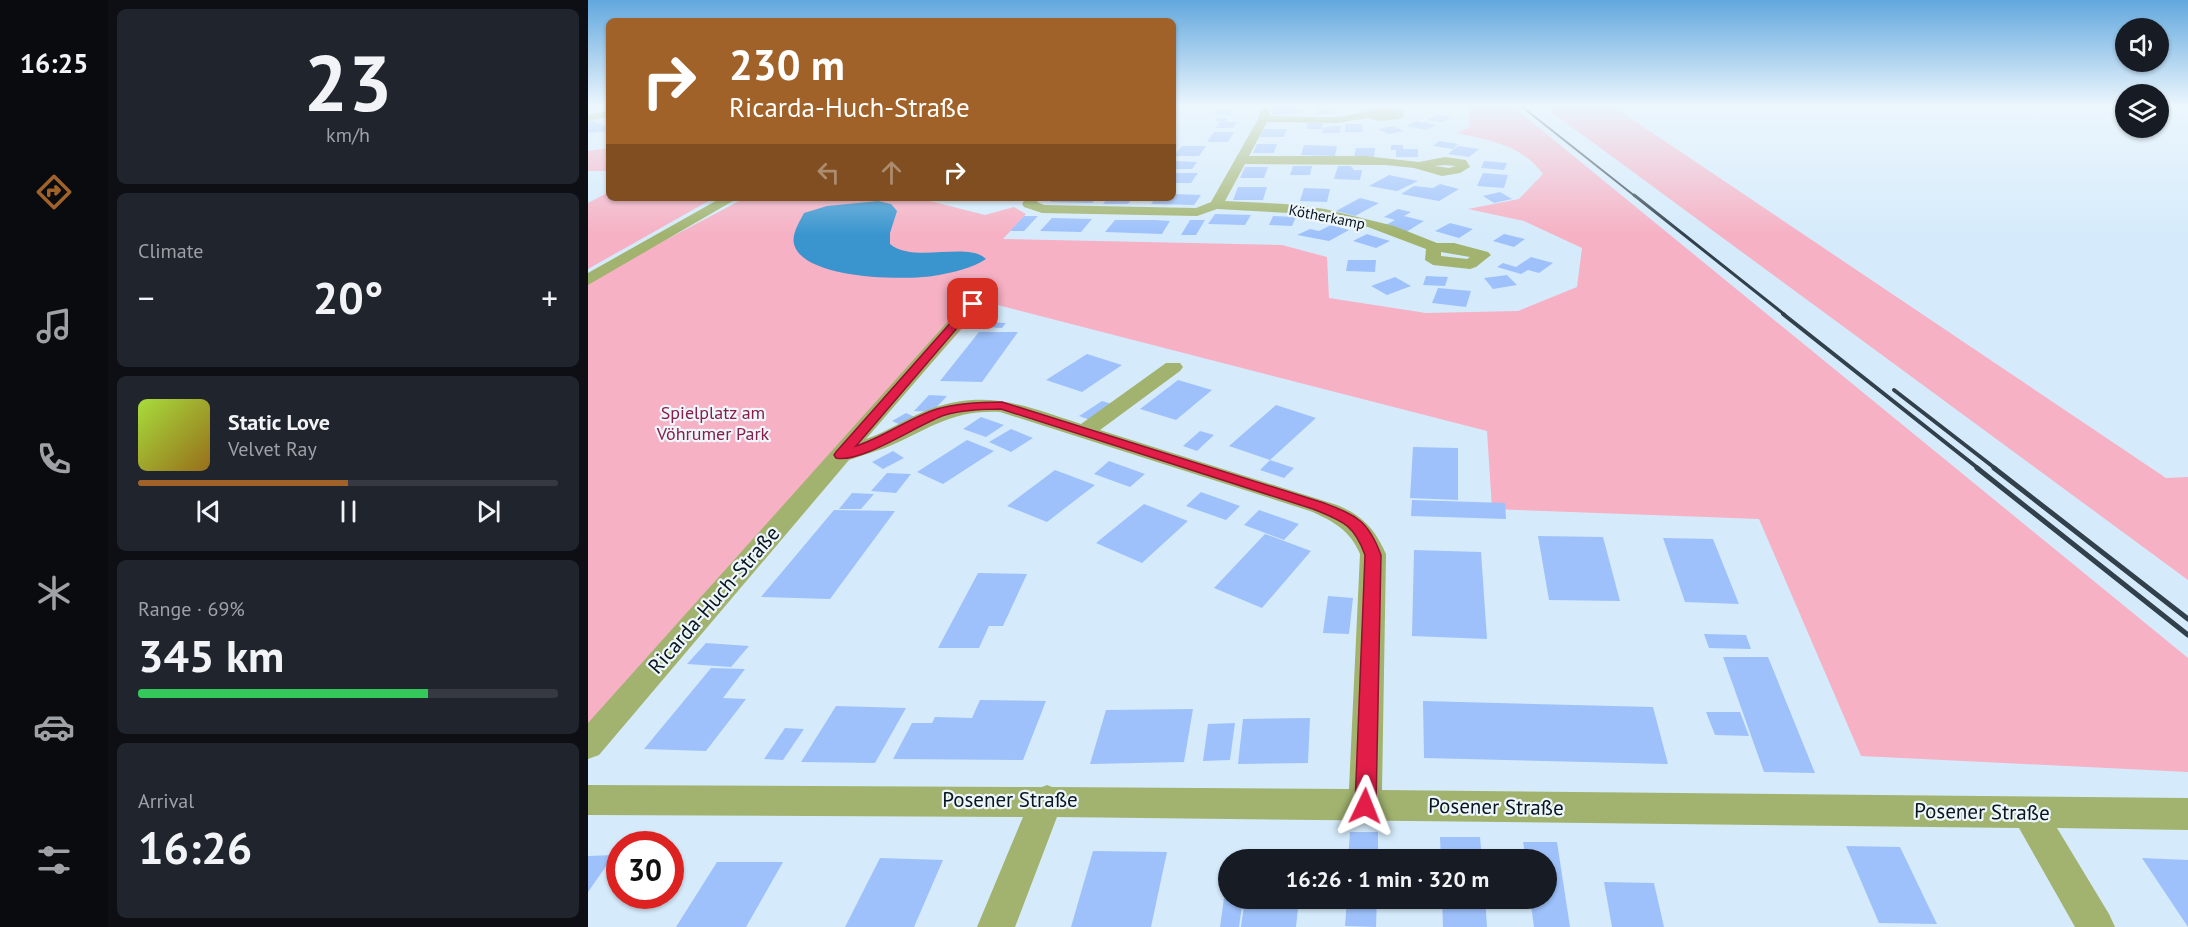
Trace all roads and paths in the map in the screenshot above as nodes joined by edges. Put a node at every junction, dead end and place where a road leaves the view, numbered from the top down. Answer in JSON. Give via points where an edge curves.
{"nodes":[{"id":1,"x":1247,"y":148,"type":"edge"},
{"id":2,"x":1240,"y":160,"type":"junction"},
{"id":3,"x":1421,"y":165,"type":"dead end"},
{"id":4,"x":726,"y":201,"type":"edge"},
{"id":5,"x":1032,"y":201,"type":"edge"},
{"id":6,"x":1216,"y":205,"type":"junction"},
{"id":7,"x":1434,"y":247,"type":"dead end"},
{"id":8,"x":588,"y":280,"type":"edge"},
{"id":9,"x":973,"y":304,"type":"dead end"},
{"id":10,"x":1173,"y":367,"type":"dead end"},
{"id":11,"x":1085,"y":431,"type":"junction"},
{"id":12,"x":841,"y":455,"type":"junction"},
{"id":13,"x":588,"y":745,"type":"edge"},
{"id":14,"x":588,"y":800,"type":"edge"},
{"id":15,"x":1047,"y":800,"type":"junction"},
{"id":16,"x":1365,"y":806,"type":"junction"},
{"id":17,"x":2029,"y":813,"type":"junction"},
{"id":18,"x":2188,"y":814,"type":"edge"},
{"id":19,"x":996,"y":927,"type":"edge"},
{"id":20,"x":2096,"y":927,"type":"edge"}],
"edges":[{"from":1,"to":2,"type":"street"},
{"from":2,"to":3,"type":"street","via":[[1387,161]]},
{"from":2,"to":6,"type":"street"},
{"from":4,"to":8,"type":"street"},
{"from":5,"to":6,"type":"street","name":"Kötherkamp","via":[[1029,204],[1042,209],[1197,212]]},
{"from":6,"to":7,"type":"street","name":"Kötherkamp","via":[[1309,210],[1410,236]]},
{"from":9,"to":12,"type":"street","name":"Ricarda-Huch-Straße"},
{"from":10,"to":11,"type":"street"},
{"from":11,"to":12,"type":"street","via":[[1002,406],[976,405],[939,413],[878,443]]},
{"from":11,"to":16,"type":"street","via":[[1318,506],[1346,517],[1365,534],[1373,555]]},
{"from":12,"to":13,"type":"street","name":"Ricarda-Huch-Straße"},
{"from":14,"to":15,"type":"street","name":"Posener Straße"},
{"from":15,"to":16,"type":"street","name":"Posener Straße"},
{"from":15,"to":19,"type":"street"},
{"from":16,"to":17,"type":"street","name":"Posener Straße"},
{"from":17,"to":18,"type":"street","name":"Posener Straße"},
{"from":17,"to":20,"type":"street"}]}
